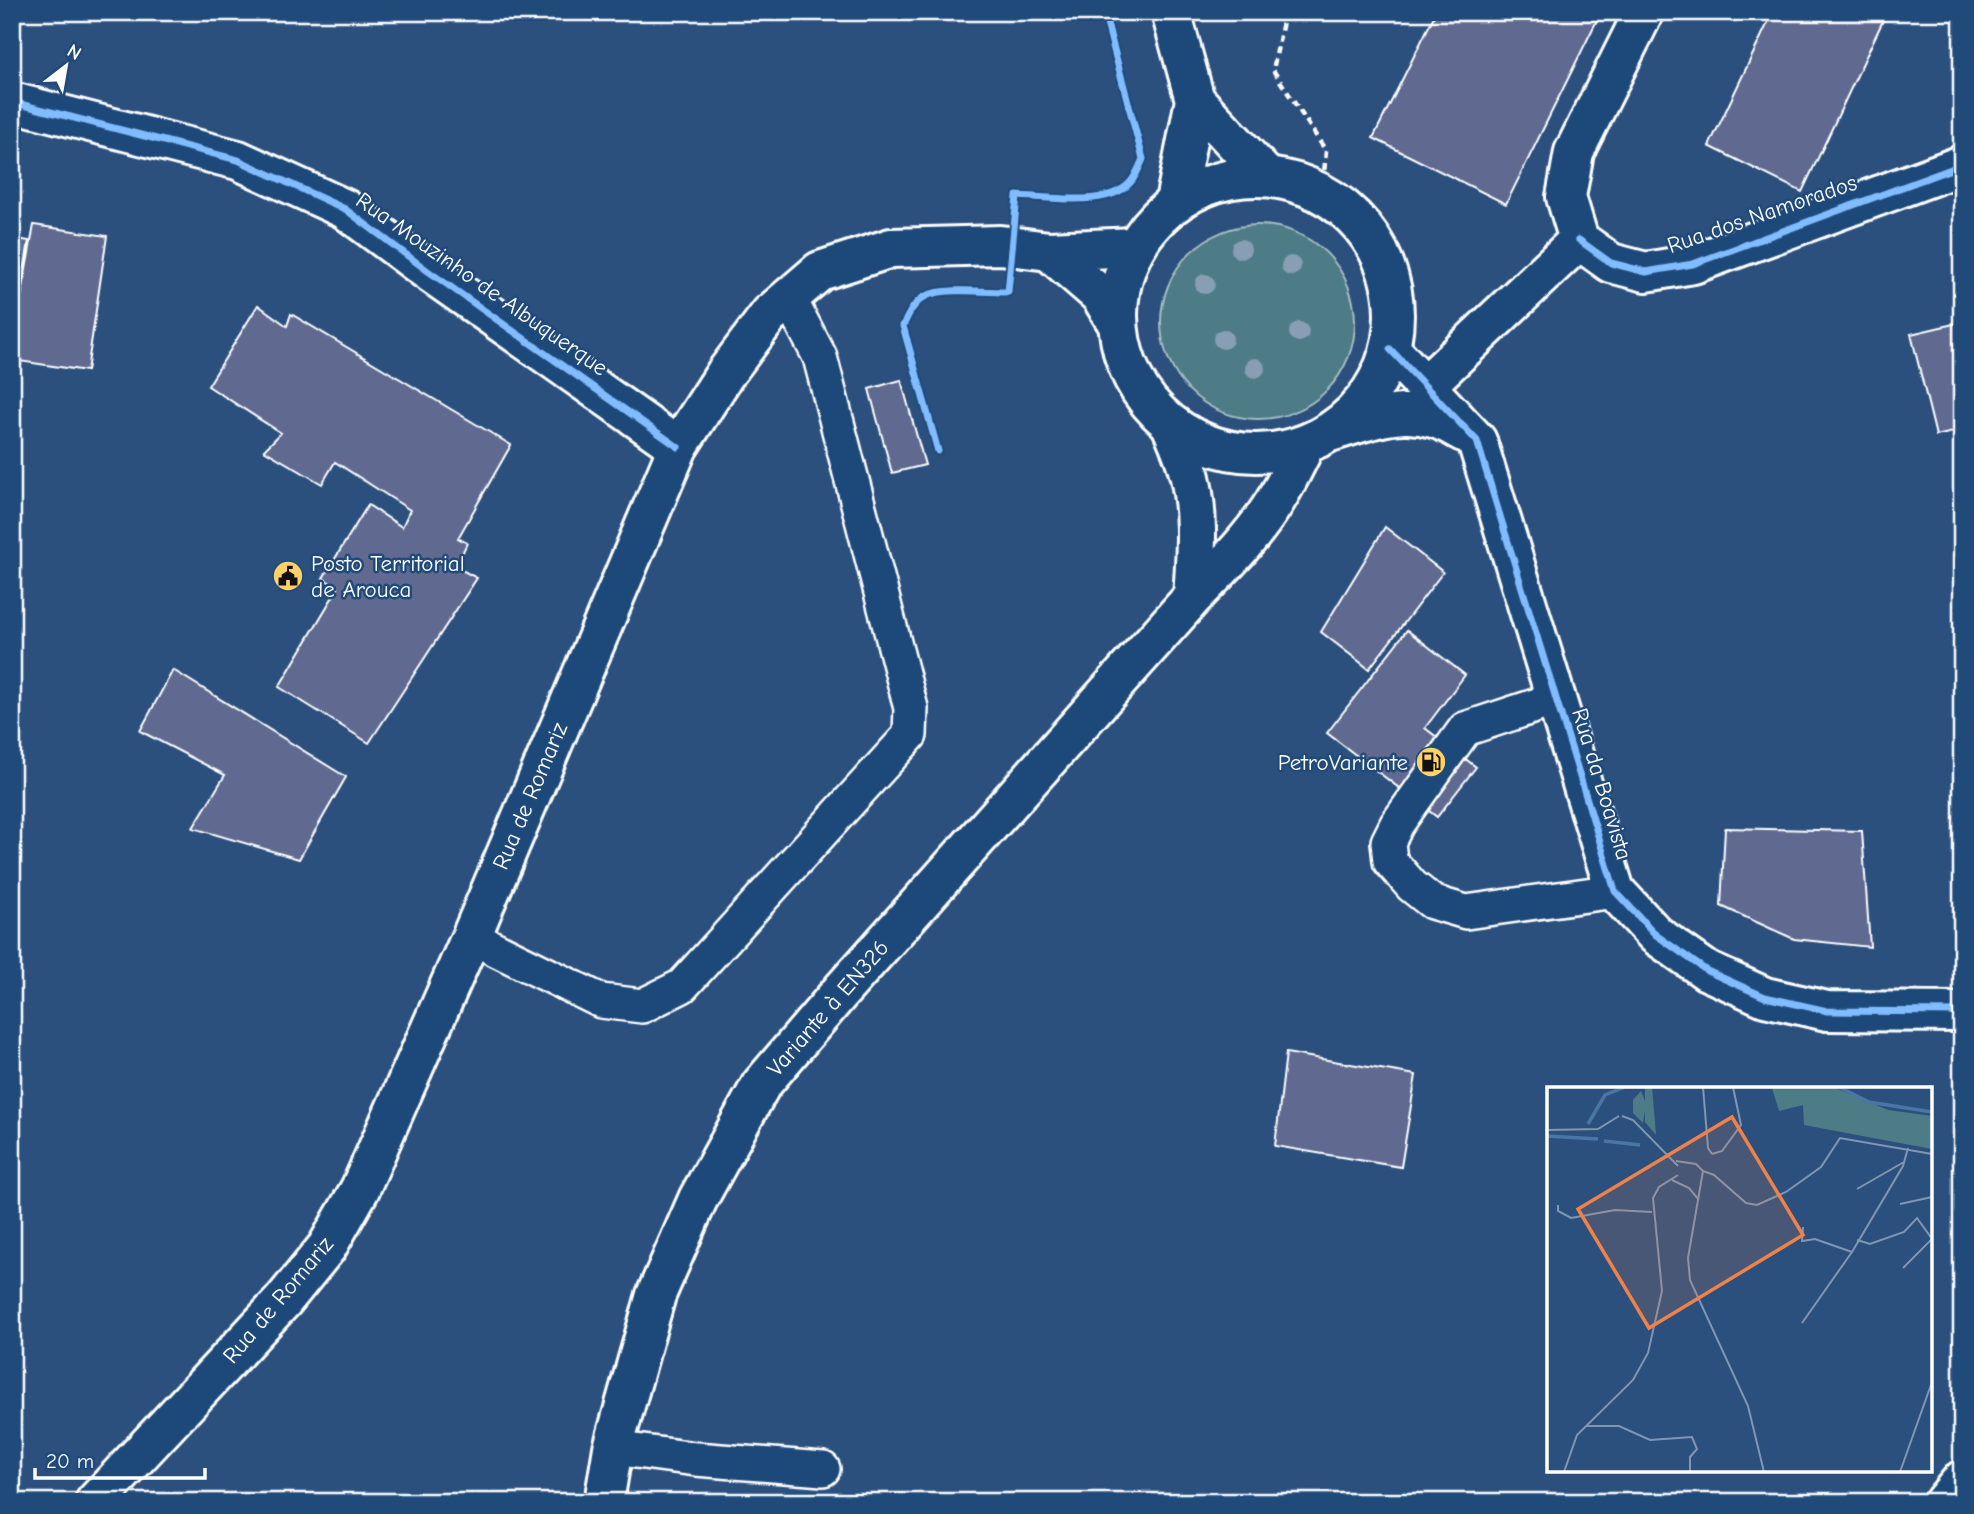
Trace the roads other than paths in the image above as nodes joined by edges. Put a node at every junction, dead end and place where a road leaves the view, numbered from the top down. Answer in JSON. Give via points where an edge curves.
{"nodes":[{"id":1,"x":1171,"y":12,"type":"edge"},
{"id":2,"x":1644,"y":12,"type":"edge"},
{"id":3,"x":1195,"y":100,"type":"junction"},
{"id":4,"x":12,"y":102,"type":"edge"},
{"id":5,"x":1962,"y":165,"type":"edge"},
{"id":6,"x":1267,"y":177,"type":"junction"},
{"id":7,"x":1175,"y":202,"type":"junction"},
{"id":8,"x":1579,"y":240,"type":"junction"},
{"id":9,"x":1135,"y":247,"type":"junction"},
{"id":10,"x":1049,"y":251,"type":"junction"},
{"id":11,"x":789,"y":298,"type":"junction"},
{"id":12,"x":1117,"y":323,"type":"junction"},
{"id":13,"x":1390,"y":349,"type":"junction"},
{"id":14,"x":1425,"y":386,"type":"junction"},
{"id":15,"x":1171,"y":425,"type":"junction"},
{"id":16,"x":1319,"y":438,"type":"junction"},
{"id":17,"x":1477,"y":441,"type":"junction"},
{"id":18,"x":678,"y":447,"type":"junction"},
{"id":19,"x":1193,"y":597,"type":"junction"},
{"id":20,"x":1556,"y":699,"type":"junction"},
{"id":21,"x":1615,"y":891,"type":"junction"},
{"id":22,"x":471,"y":937,"type":"junction"},
{"id":23,"x":1962,"y":1012,"type":"edge"},
{"id":24,"x":613,"y":1448,"type":"junction"},
{"id":25,"x":823,"y":1469,"type":"dead end"},
{"id":26,"x":1962,"y":1480,"type":"edge"},
{"id":27,"x":95,"y":1502,"type":"edge"},
{"id":28,"x":604,"y":1502,"type":"edge"},
{"id":29,"x":1944,"y":1502,"type":"edge"}],
"edges":[{"from":1,"to":3,"type":"main road"},
{"from":2,"to":8,"type":"main road","via":[[1574,152],[1566,197]]},
{"from":3,"to":6,"type":"main road"},
{"from":3,"to":7,"type":"main road"},
{"from":4,"to":18,"type":"main road","name":"Rua Mouzinho de Albuquerque","via":[[238,160],[345,209]]},
{"from":5,"to":8,"type":"main road","name":"Rua dos Namorados","via":[[1693,264],[1646,272],[1611,263]]},
{"from":6,"to":7,"type":"main road","via":[[1235,178],[1203,187]]},
{"from":6,"to":13,"type":"main road","via":[[1306,186],[1322,195],[1341,206],[1368,234],[1386,269],[1394,309]]},
{"from":7,"to":9,"type":"main road","via":[[1152,222]]},
{"from":8,"to":14,"type":"main road"},
{"from":9,"to":10,"type":"main road","name":"Rua de Romariz"},
{"from":9,"to":12,"type":"main road","via":[[1120,284]]},
{"from":10,"to":11,"type":"main road","name":"Rua de Romariz","via":[[1000,245],[891,248],[820,271]]},
{"from":10,"to":12,"type":"main road","via":[[1100,296]]},
{"from":11,"to":18,"type":"main road","name":"Rua de Romariz","via":[[770,314],[725,374]]},
{"from":11,"to":22,"type":"lane","via":[[820,358],[911,708],[910,735],[682,986],[642,1006],[601,1002]]},
{"from":12,"to":15,"type":"main road","via":[[1125,362],[1143,397]]},
{"from":13,"to":14,"type":"main road","name":"Rua da Boavista"},
{"from":13,"to":16,"type":"main road","via":[[1378,381],[1359,408]]},
{"from":14,"to":17,"type":"main road","name":"Rua da Boavista"},
{"from":15,"to":16,"type":"main road","via":[[1213,447],[1259,454]]},
{"from":15,"to":19,"type":"main road","via":[[1187,467],[1195,510]]},
{"from":16,"to":17,"type":"main road","via":[[1388,414],[1413,414],[1437,418]]},
{"from":16,"to":19,"type":"main road","name":"Variante à EN326","via":[[1248,539]]},
{"from":17,"to":20,"type":"main road","name":"Rua da Boavista"},
{"from":18,"to":22,"type":"main road","name":"Rua de Romariz"},
{"from":19,"to":24,"type":"main road","name":"Variante à EN326","via":[[761,1086],[698,1199],[656,1295]]},
{"from":20,"to":21,"type":"main road","name":"Rua da Boavista"},
{"from":20,"to":21,"type":"lane","via":[[1465,729],[1397,824],[1388,842],[1390,861],[1432,902],[1466,912]]},
{"from":21,"to":23,"type":"main road","name":"Rua da Boavista","via":[[1656,934],[1697,964],[1765,997],[1826,1011]]},
{"from":22,"to":27,"type":"main road","name":"Rua de Romariz","via":[[360,1189],[327,1247],[283,1301]]},
{"from":24,"to":25,"type":"lane"},
{"from":24,"to":28,"type":"main road","name":"Variante à EN326"},
{"from":26,"to":29,"type":"main road"}]}
